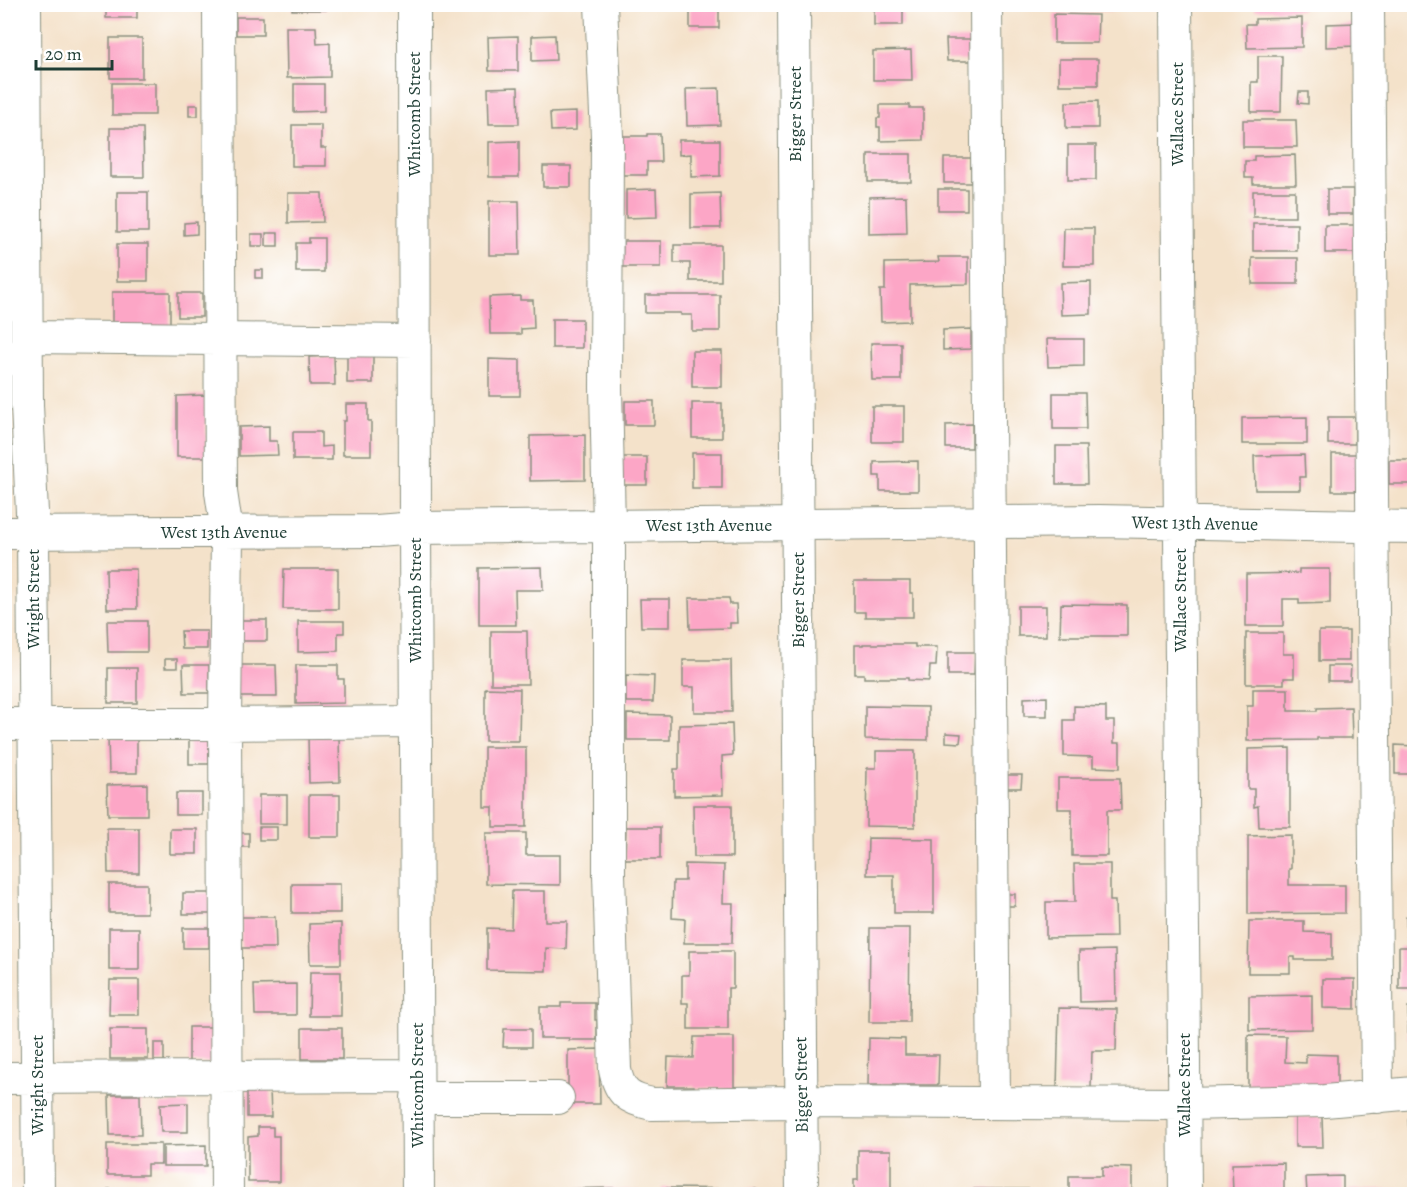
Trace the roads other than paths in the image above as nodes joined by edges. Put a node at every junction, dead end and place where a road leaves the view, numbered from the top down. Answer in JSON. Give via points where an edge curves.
{"nodes":[{"id":1,"x":25,"y":4,"type":"edge"},
{"id":2,"x":219,"y":4,"type":"edge"},
{"id":3,"x":414,"y":4,"type":"edge"},
{"id":4,"x":602,"y":4,"type":"edge"},
{"id":5,"x":794,"y":4,"type":"edge"},
{"id":6,"x":986,"y":4,"type":"edge"},
{"id":7,"x":1176,"y":4,"type":"edge"},
{"id":8,"x":1368,"y":4,"type":"edge"},
{"id":9,"x":27,"y":337,"type":"junction"},
{"id":10,"x":220,"y":340,"type":"junction"},
{"id":11,"x":415,"y":341,"type":"junction"},
{"id":12,"x":990,"y":523,"type":"junction"},
{"id":13,"x":1180,"y":523,"type":"junction"},
{"id":14,"x":797,"y":525,"type":"junction"},
{"id":15,"x":609,"y":526,"type":"junction"},
{"id":16,"x":1372,"y":527,"type":"junction"},
{"id":17,"x":1414,"y":527,"type":"edge"},
{"id":18,"x":415,"y":528,"type":"junction"},
{"id":19,"x":227,"y":532,"type":"junction"},
{"id":20,"x":19,"y":533,"type":"edge"},
{"id":21,"x":415,"y":722,"type":"junction"},
{"id":22,"x":19,"y":724,"type":"edge"},
{"id":23,"x":225,"y":724,"type":"junction"},
{"id":24,"x":227,"y":1077,"type":"junction"},
{"id":25,"x":4,"y":1078,"type":"edge"},
{"id":26,"x":38,"y":1078,"type":"junction"},
{"id":27,"x":417,"y":1087,"type":"junction"},
{"id":28,"x":1414,"y":1093,"type":"edge"},
{"id":29,"x":1377,"y":1097,"type":"junction"},
{"id":30,"x":558,"y":1098,"type":"dead end"},
{"id":31,"x":801,"y":1102,"type":"junction"},
{"id":32,"x":994,"y":1103,"type":"junction"},
{"id":33,"x":1184,"y":1104,"type":"junction"},
{"id":34,"x":38,"y":1194,"type":"edge"},
{"id":35,"x":227,"y":1194,"type":"edge"},
{"id":36,"x":418,"y":1194,"type":"edge"},
{"id":37,"x":802,"y":1194,"type":"edge"},
{"id":38,"x":1185,"y":1194,"type":"edge"}],
"edges":[{"from":1,"to":9,"type":"street","name":"Wright Street"},
{"from":2,"to":10,"type":"street"},
{"from":3,"to":11,"type":"street","name":"Whitcomb Street"},
{"from":4,"to":15,"type":"street","via":[[607,136]]},
{"from":5,"to":14,"type":"street","name":"Bigger Street"},
{"from":6,"to":12,"type":"street"},
{"from":7,"to":13,"type":"street","name":"Wallace Street"},
{"from":8,"to":16,"type":"street"},
{"from":9,"to":10,"type":"street"},
{"from":9,"to":20,"type":"street","name":"Wright Street"},
{"from":10,"to":11,"type":"street"},
{"from":10,"to":19,"type":"street","via":[[221,492]]},
{"from":11,"to":18,"type":"street","name":"Whitcomb Street"},
{"from":12,"to":13,"type":"street","name":"West 13th Avenue"},
{"from":12,"to":14,"type":"street","name":"West 13th Avenue"},
{"from":12,"to":32,"type":"street"},
{"from":13,"to":16,"type":"street","name":"West 13th Avenue"},
{"from":13,"to":33,"type":"street","name":"Wallace Street"},
{"from":14,"to":15,"type":"street","name":"West 13th Avenue"},
{"from":14,"to":31,"type":"street","name":"Bigger Street"},
{"from":15,"to":18,"type":"street","name":"West 13th Avenue"},
{"from":15,"to":31,"type":"street","via":[[609,874],[618,1083],[626,1094],[652,1104]]},
{"from":16,"to":17,"type":"street","name":"West 13th Avenue"},
{"from":16,"to":29,"type":"street"},
{"from":18,"to":19,"type":"street","name":"West 13th Avenue"},
{"from":18,"to":21,"type":"street","name":"Whitcomb Street"},
{"from":19,"to":20,"type":"street","name":"West 13th Avenue"},
{"from":19,"to":23,"type":"street"},
{"from":20,"to":22,"type":"street","name":"Wright Street"},
{"from":21,"to":23,"type":"street"},
{"from":21,"to":27,"type":"street","name":"Whitcomb Street"},
{"from":22,"to":23,"type":"street"},
{"from":22,"to":26,"type":"street","name":"Wright Street"},
{"from":23,"to":24,"type":"street"},
{"from":24,"to":26,"type":"street"},
{"from":24,"to":27,"type":"street"},
{"from":24,"to":35,"type":"street"},
{"from":25,"to":26,"type":"street"},
{"from":26,"to":34,"type":"street","name":"Wright Street"},
{"from":27,"to":30,"type":"street"},
{"from":27,"to":36,"type":"street","name":"Whitcomb Street"},
{"from":28,"to":29,"type":"street"},
{"from":29,"to":33,"type":"street"},
{"from":31,"to":32,"type":"street"},
{"from":31,"to":37,"type":"street","name":"Bigger Street"},
{"from":32,"to":33,"type":"street"},
{"from":33,"to":38,"type":"street","name":"Wallace Street"}]}
